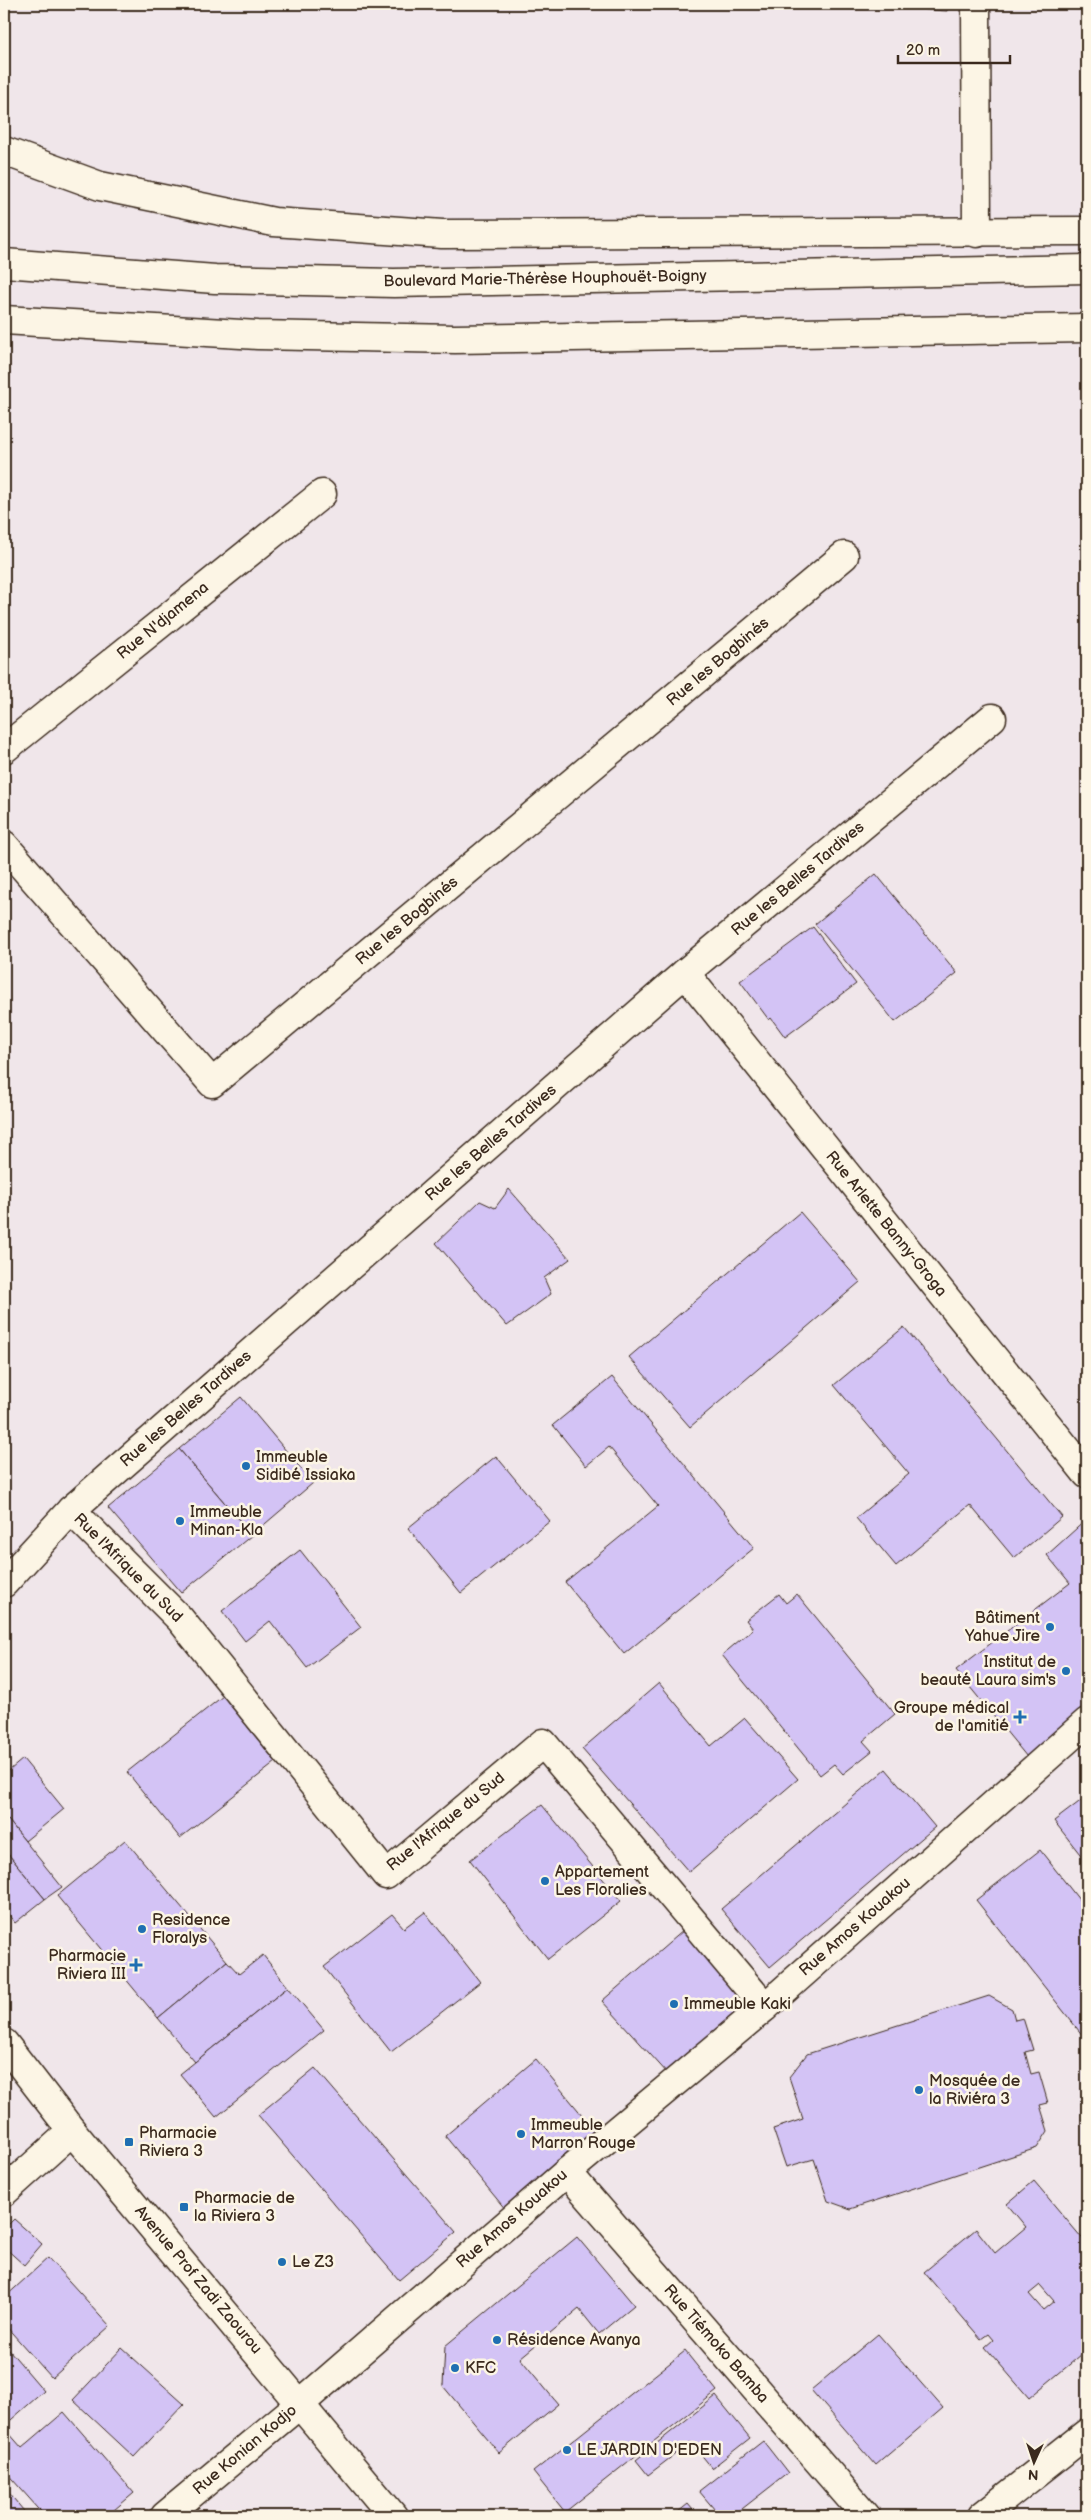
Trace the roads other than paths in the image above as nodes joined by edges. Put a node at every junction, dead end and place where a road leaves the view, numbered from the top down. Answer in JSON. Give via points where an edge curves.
{"nodes":[{"id":1,"x":976,"y":4,"type":"edge"},
{"id":2,"x":4,"y":151,"type":"edge"},
{"id":3,"x":1087,"y":232,"type":"edge"},
{"id":4,"x":977,"y":233,"type":"junction"},
{"id":5,"x":4,"y":263,"type":"edge"},
{"id":6,"x":1087,"y":269,"type":"edge"},
{"id":7,"x":4,"y":320,"type":"edge"},
{"id":8,"x":1087,"y":328,"type":"edge"},
{"id":9,"x":322,"y":494,"type":"dead end"},
{"id":10,"x":844,"y":556,"type":"dead end"},
{"id":11,"x":992,"y":718,"type":"dead end"},
{"id":12,"x":4,"y":748,"type":"edge"},
{"id":13,"x":4,"y":845,"type":"edge"},
{"id":14,"x":685,"y":973,"type":"junction"},
{"id":15,"x":1087,"y":1474,"type":"edge"},
{"id":16,"x":71,"y":1510,"type":"junction"},
{"id":17,"x":4,"y":1583,"type":"edge"},
{"id":18,"x":1087,"y":1722,"type":"edge"},
{"id":19,"x":765,"y":2007,"type":"junction"},
{"id":20,"x":4,"y":2043,"type":"edge"},
{"id":21,"x":72,"y":2130,"type":"junction"},
{"id":22,"x":567,"y":2172,"type":"junction"},
{"id":23,"x":4,"y":2192,"type":"edge"},
{"id":24,"x":301,"y":2403,"type":"junction"},
{"id":25,"x":1087,"y":2433,"type":"edge"},
{"id":26,"x":165,"y":2516,"type":"edge"},
{"id":27,"x":393,"y":2516,"type":"edge"},
{"id":28,"x":866,"y":2516,"type":"edge"},
{"id":29,"x":982,"y":2516,"type":"edge"}],
"edges":[{"from":1,"to":4,"type":"street"},
{"from":2,"to":4,"type":"street","via":[[100,186],[274,222],[442,234]]},
{"from":3,"to":4,"type":"street"},
{"from":5,"to":6,"type":"street","name":"Boulevard Marie-Thérèse Houphouët-Boigny","via":[[216,279],[394,282]]},
{"from":7,"to":8,"type":"street","via":[[258,335],[455,339]]},
{"from":9,"to":12,"type":"street","name":"Rue N'djamena"},
{"from":10,"to":13,"type":"street","name":"Rue les Bogbinés","via":[[212,1083]]},
{"from":11,"to":14,"type":"street","name":"Rue les Belles Tardives"},
{"from":14,"to":15,"type":"street","name":"Rue Arlette Banny-Groga"},
{"from":14,"to":16,"type":"street","name":"Rue les Belles Tardives"},
{"from":16,"to":17,"type":"street","name":"Rue les Belles Tardives"},
{"from":16,"to":19,"type":"street","name":"Rue l'Afrique du Sud","via":[[180,1619],[386,1875],[543,1742]]},
{"from":18,"to":19,"type":"street","name":"Rue Amos Kouakou"},
{"from":19,"to":22,"type":"street","name":"Rue Amos Kouakou"},
{"from":20,"to":21,"type":"street","name":"Avenue Prof Zadi Zaourou"},
{"from":21,"to":23,"type":"street"},
{"from":21,"to":24,"type":"street","name":"Avenue Prof Zadi Zaourou"},
{"from":22,"to":24,"type":"street","name":"Rue Amos Kouakou"},
{"from":22,"to":28,"type":"street","name":"Rue Tiémoko Bamba"},
{"from":24,"to":26,"type":"street","name":"Rue Konian Kodjo"},
{"from":24,"to":27,"type":"street","name":"Avenue Prof Zadi Zaourou"},
{"from":25,"to":29,"type":"street"}]}
